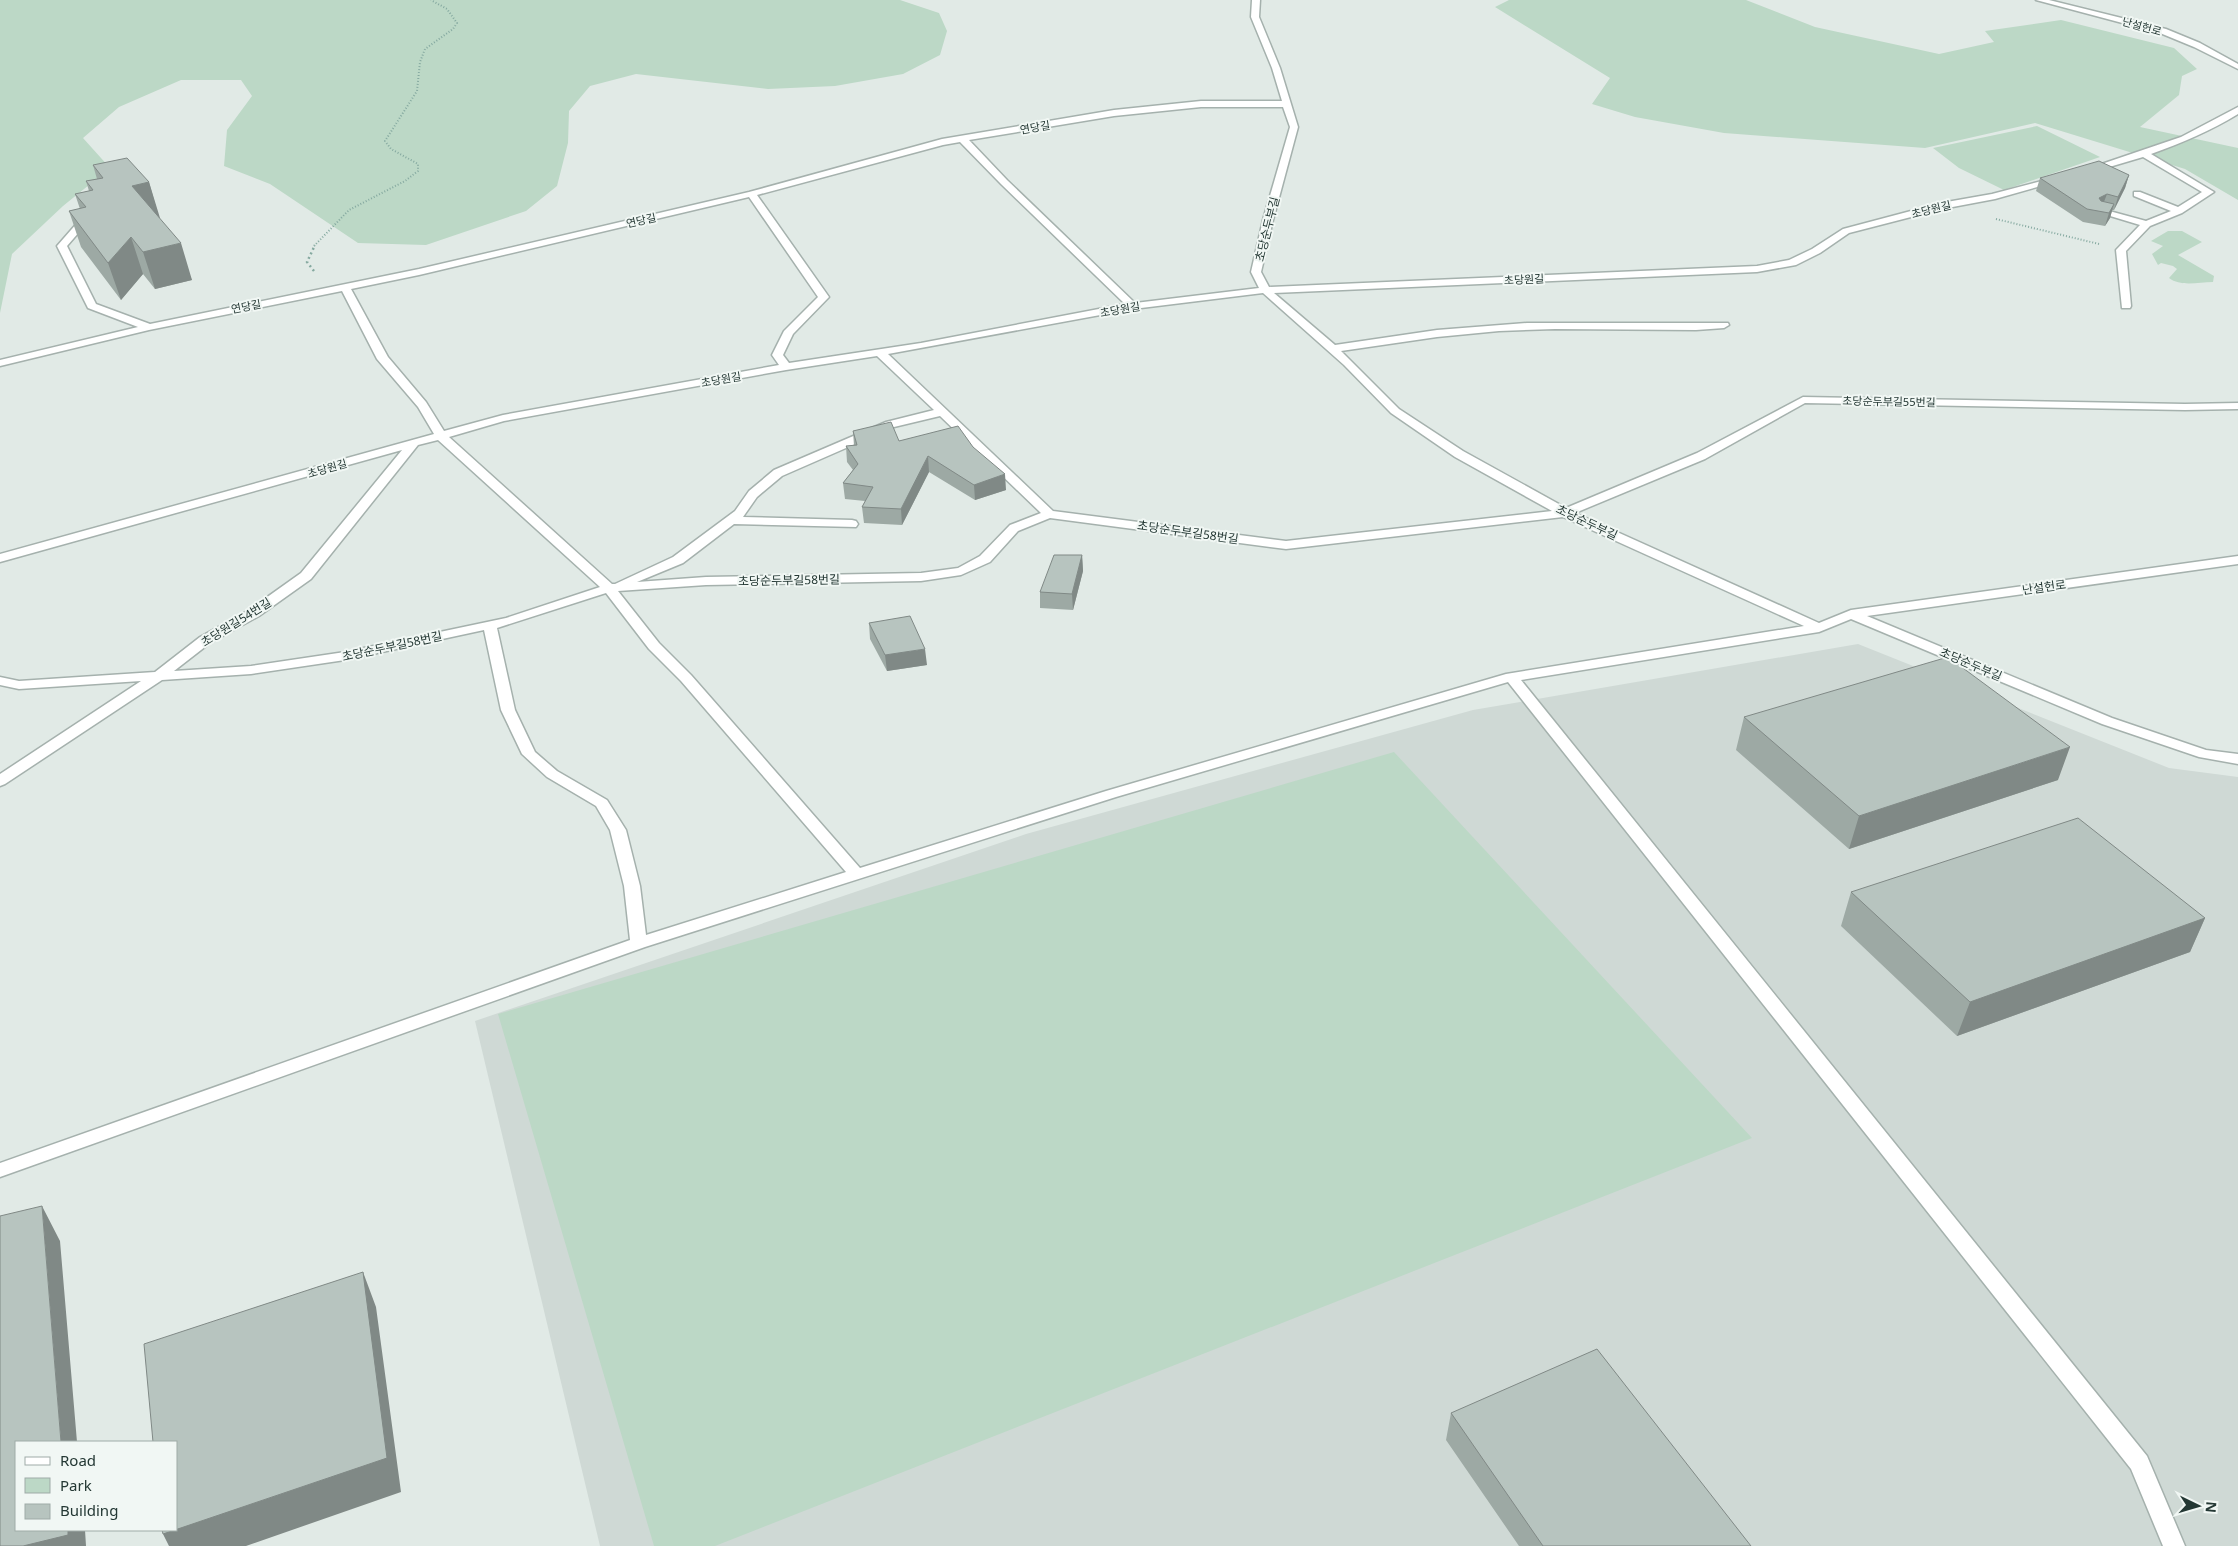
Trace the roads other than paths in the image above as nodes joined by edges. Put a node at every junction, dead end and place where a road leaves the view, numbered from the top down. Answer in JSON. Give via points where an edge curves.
{"nodes":[{"id":1,"x":1256,"y":0,"type":"edge"},
{"id":2,"x":2040,"y":0,"type":"edge"},
{"id":3,"x":2238,"y":67,"type":"edge"},
{"id":4,"x":1286,"y":104,"type":"junction"},
{"id":5,"x":2238,"y":110,"type":"edge"},
{"id":6,"x":963,"y":139,"type":"junction"},
{"id":7,"x":2144,"y":154,"type":"junction"},
{"id":8,"x":751,"y":194,"type":"junction"},
{"id":9,"x":2137,"y":194,"type":"dead end"},
{"id":10,"x":2179,"y":211,"type":"junction"},
{"id":11,"x":2102,"y":212,"type":"edge"},
{"id":12,"x":89,"y":214,"type":"edge"},
{"id":13,"x":2147,"y":224,"type":"junction"},
{"id":14,"x":340,"y":288,"type":"junction"},
{"id":15,"x":1265,"y":290,"type":"junction"},
{"id":16,"x":1133,"y":306,"type":"junction"},
{"id":17,"x":2126,"y":306,"type":"dead end"},
{"id":18,"x":1724,"y":325,"type":"dead end"},
{"id":19,"x":150,"y":327,"type":"junction"},
{"id":20,"x":1333,"y":349,"type":"junction"},
{"id":21,"x":879,"y":352,"type":"junction"},
{"id":22,"x":0,"y":363,"type":"edge"},
{"id":23,"x":786,"y":367,"type":"junction"},
{"id":24,"x":2238,"y":406,"type":"edge"},
{"id":25,"x":942,"y":412,"type":"junction"},
{"id":26,"x":441,"y":436,"type":"junction"},
{"id":27,"x":414,"y":443,"type":"junction"},
{"id":28,"x":1565,"y":513,"type":"junction"},
{"id":29,"x":1049,"y":514,"type":"junction"},
{"id":30,"x":731,"y":520,"type":"junction"},
{"id":31,"x":852,"y":524,"type":"dead end"},
{"id":32,"x":0,"y":558,"type":"edge"},
{"id":33,"x":2238,"y":560,"type":"edge"},
{"id":34,"x":609,"y":588,"type":"junction"},
{"id":35,"x":1851,"y":614,"type":"junction"},
{"id":36,"x":490,"y":625,"type":"junction"},
{"id":37,"x":1819,"y":628,"type":"junction"},
{"id":38,"x":160,"y":675,"type":"junction"},
{"id":39,"x":1511,"y":677,"type":"junction"},
{"id":40,"x":0,"y":681,"type":"edge"},
{"id":41,"x":2238,"y":759,"type":"edge"},
{"id":42,"x":0,"y":781,"type":"edge"},
{"id":43,"x":856,"y":874,"type":"junction"},
{"id":44,"x":639,"y":943,"type":"junction"},
{"id":45,"x":0,"y":1170,"type":"edge"},
{"id":46,"x":2174,"y":1546,"type":"edge"}],
"edges":[{"from":1,"to":4,"type":"street","name":"초당순두부길","via":[[1255,17],[1276,68]]},
{"from":2,"to":3,"type":"street","name":"난설헌로","via":[[2163,32],[2197,45]]},
{"from":4,"to":6,"type":"street","name":"연당길","via":[[1201,104],[1114,113]]},
{"from":4,"to":15,"type":"street","name":"초당순두부길","via":[[1294,127],[1256,272]]},
{"from":5,"to":7,"type":"street","name":"초당원길","via":[[2183,141]]},
{"from":6,"to":8,"type":"street","name":"연당길"},
{"from":6,"to":16,"type":"street","via":[[993,173]]},
{"from":7,"to":10,"type":"street","via":[[2209,192]]},
{"from":7,"to":15,"type":"street","name":"초당원길","via":[[1992,197],[1846,230],[1792,263],[1757,269]]},
{"from":8,"to":14,"type":"street","name":"연당길"},
{"from":8,"to":23,"type":"street","via":[[824,297],[788,333],[777,355]]},
{"from":9,"to":10,"type":"street"},
{"from":10,"to":13,"type":"street"},
{"from":11,"to":13,"type":"street"},
{"from":12,"to":19,"type":"street","via":[[62,246],[92,306]]},
{"from":13,"to":17,"type":"street","via":[[2122,250]]},
{"from":14,"to":19,"type":"street","name":"연당길"},
{"from":14,"to":26,"type":"street","via":[[383,359],[424,404]]},
{"from":15,"to":16,"type":"street","name":"초당원길"},
{"from":15,"to":20,"type":"street","name":"초당순두부길"},
{"from":16,"to":21,"type":"street","name":"초당원길"},
{"from":18,"to":20,"type":"street","via":[[1499,328]]},
{"from":19,"to":22,"type":"street","name":"연당길"},
{"from":20,"to":28,"type":"street","name":"초당순두부길","via":[[1395,411],[1459,454]]},
{"from":21,"to":23,"type":"street","name":"초당원길"},
{"from":21,"to":25,"type":"street"},
{"from":23,"to":26,"type":"street","name":"초당원길","via":[[503,418]]},
{"from":24,"to":28,"type":"street","name":"초당순두부길55번길","via":[[1803,400],[1701,456]]},
{"from":25,"to":29,"type":"street"},
{"from":25,"to":30,"type":"street","via":[[890,424],[778,473],[753,494]]},
{"from":26,"to":27,"type":"street","name":"초당원길"},
{"from":26,"to":34,"type":"street"},
{"from":27,"to":32,"type":"street","name":"초당원길"},
{"from":27,"to":38,"type":"street","name":"초당원길54번길","via":[[306,576],[254,612],[204,640]]},
{"from":28,"to":29,"type":"street","name":"초당순두부길58번길","via":[[1286,546]]},
{"from":28,"to":37,"type":"street","name":"초당순두부길"},
{"from":29,"to":34,"type":"street","name":"초당순두부길58번길","via":[[1014,528],[985,558],[962,571],[921,577],[706,581]]},
{"from":30,"to":31,"type":"street"},
{"from":30,"to":34,"type":"street","via":[[678,560]]},
{"from":33,"to":35,"type":"street","name":"난설헌로"},
{"from":34,"to":36,"type":"street","name":"초당순두부길58번길"},
{"from":34,"to":43,"type":"street","via":[[654,646],[686,678]]},
{"from":35,"to":37,"type":"street"},
{"from":35,"to":41,"type":"street","name":"초당순두부길","via":[[2107,721],[2204,754]]},
{"from":36,"to":38,"type":"street","name":"초당순두부길58번길","via":[[345,656],[251,670]]},
{"from":36,"to":44,"type":"street","via":[[508,710],[529,754],[552,774],[602,803],[618,830],[632,886]]},
{"from":37,"to":39,"type":"street"},
{"from":38,"to":40,"type":"street","name":"초당순두부길58번길","via":[[19,685]]},
{"from":38,"to":42,"type":"street","name":"초당원길54번길"},
{"from":39,"to":43,"type":"street","via":[[1111,794]]},
{"from":39,"to":46,"type":"street","via":[[2139,1464]]},
{"from":43,"to":44,"type":"street"},
{"from":44,"to":45,"type":"street"}]}
